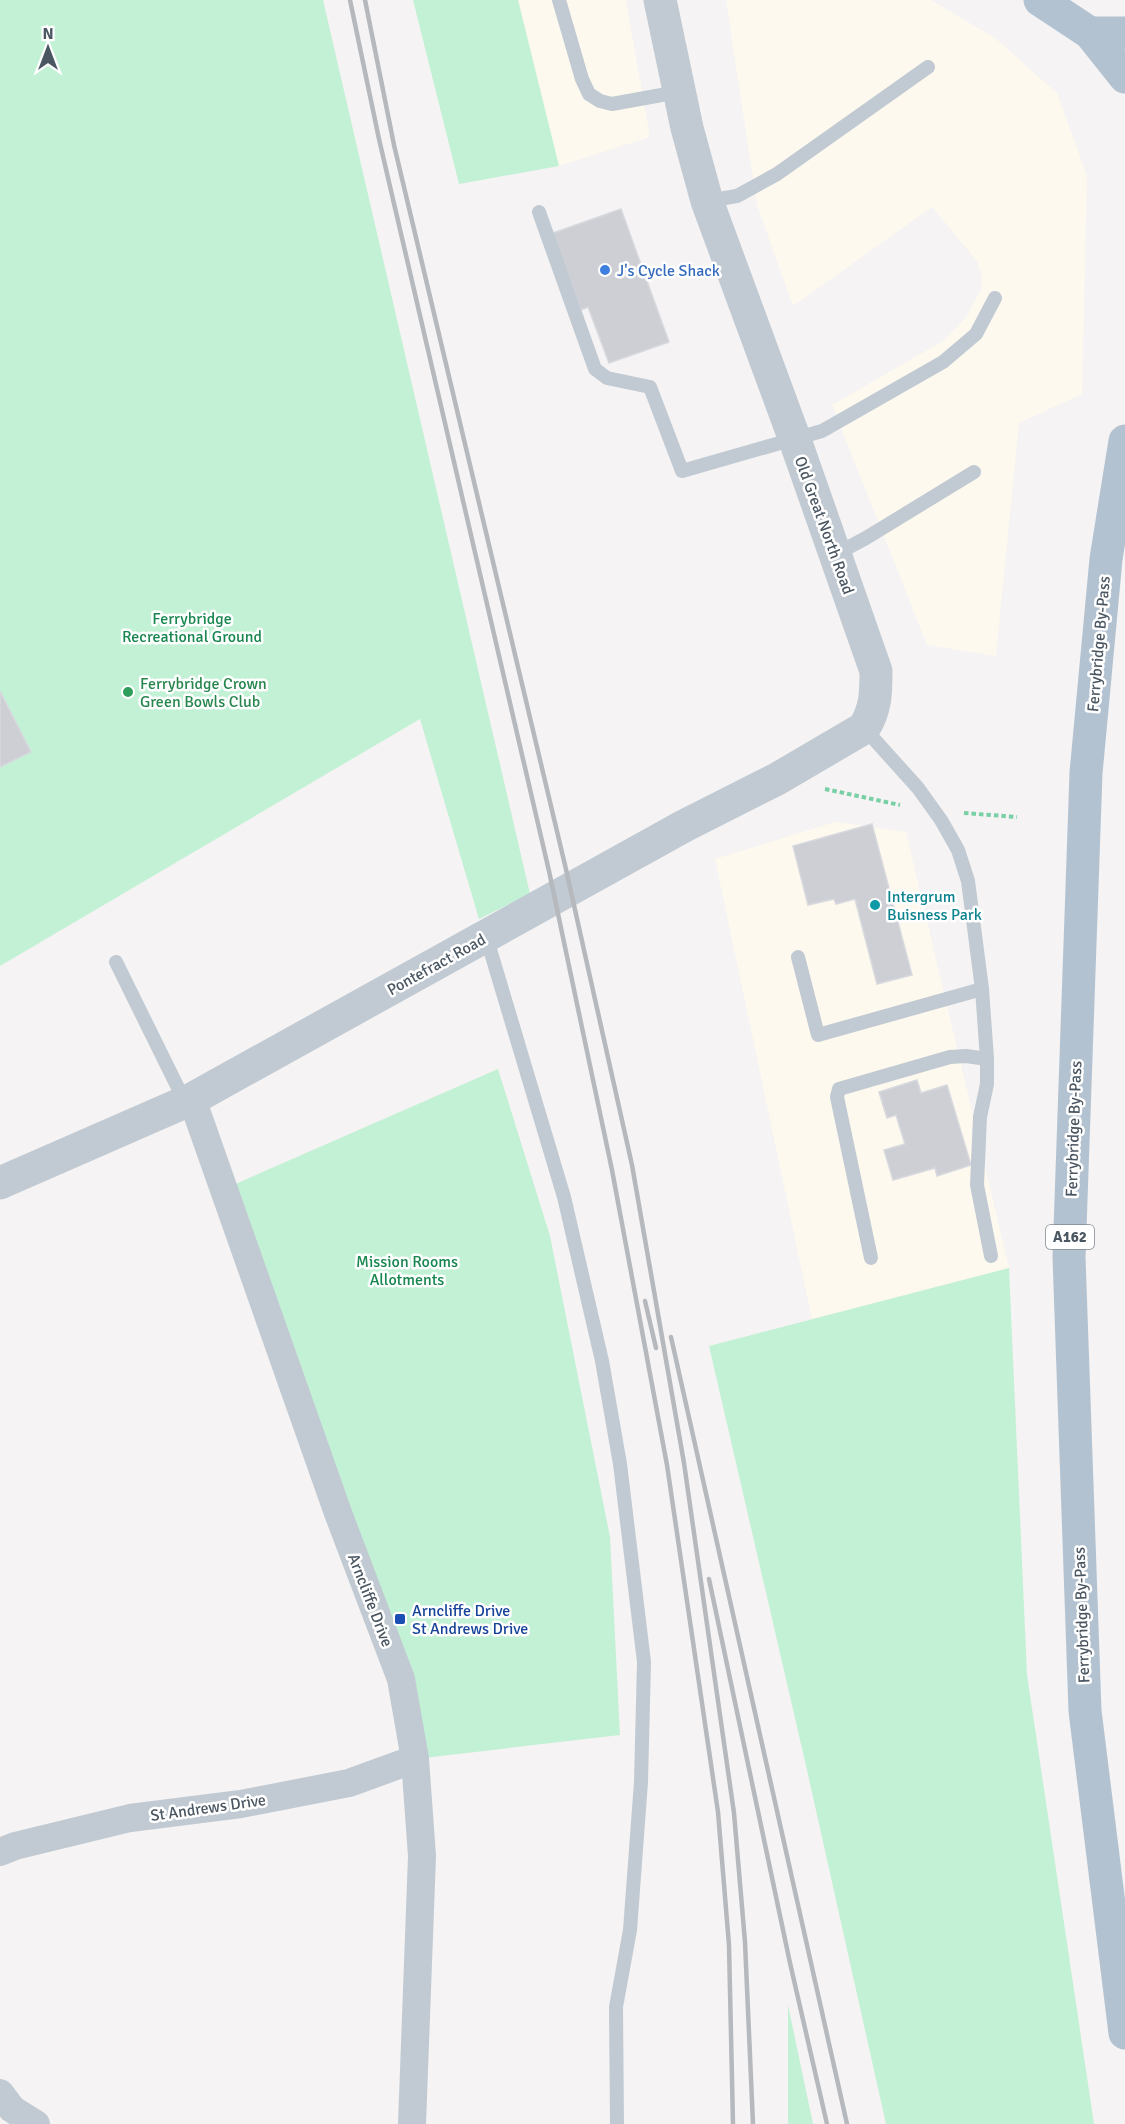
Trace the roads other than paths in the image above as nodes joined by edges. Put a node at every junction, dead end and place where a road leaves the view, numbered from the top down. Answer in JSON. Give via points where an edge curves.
{"nodes":[{"id":1,"x":559,"y":0,"type":"edge"},
{"id":2,"x":660,"y":0,"type":"edge"},
{"id":3,"x":1040,"y":0,"type":"edge"},
{"id":4,"x":1090,"y":33,"type":"junction"},
{"id":5,"x":1125,"y":33,"type":"edge"},
{"id":6,"x":928,"y":67,"type":"dead end"},
{"id":7,"x":1125,"y":77,"type":"edge"},
{"id":8,"x":678,"y":92,"type":"junction"},
{"id":9,"x":707,"y":201,"type":"junction"},
{"id":10,"x":539,"y":212,"type":"dead end"},
{"id":11,"x":995,"y":298,"type":"dead end"},
{"id":12,"x":795,"y":440,"type":"junction"},
{"id":13,"x":1125,"y":441,"type":"edge"},
{"id":14,"x":974,"y":472,"type":"dead end"},
{"id":15,"x":836,"y":554,"type":"junction"},
{"id":16,"x":864,"y":728,"type":"junction"},
{"id":17,"x":486,"y":936,"type":"junction"},
{"id":18,"x":798,"y":957,"type":"dead end"},
{"id":19,"x":116,"y":962,"type":"dead end"},
{"id":20,"x":982,"y":989,"type":"junction"},
{"id":21,"x":987,"y":1059,"type":"junction"},
{"id":22,"x":188,"y":1101,"type":"junction"},
{"id":23,"x":0,"y":1183,"type":"edge"},
{"id":24,"x":991,"y":1256,"type":"dead end"},
{"id":25,"x":871,"y":1258,"type":"dead end"},
{"id":26,"x":415,"y":1759,"type":"junction"},
{"id":27,"x":0,"y":1851,"type":"edge"},
{"id":28,"x":1125,"y":2033,"type":"edge"},
{"id":29,"x":0,"y":2093,"type":"edge"},
{"id":30,"x":36,"y":2124,"type":"edge"},
{"id":31,"x":412,"y":2124,"type":"edge"},
{"id":32,"x":617,"y":2124,"type":"edge"}],
"edges":[{"from":1,"to":8,"type":"lane","via":[[589,94],[612,104]]},
{"from":2,"to":8,"type":"street","name":"Old Great North Road"},
{"from":3,"to":4,"type":"main road"},
{"from":4,"to":5,"type":"main road"},
{"from":4,"to":7,"type":"main road"},
{"from":6,"to":9,"type":"lane","via":[[777,174],[737,196]]},
{"from":8,"to":9,"type":"street","name":"Old Great North Road"},
{"from":9,"to":12,"type":"street","name":"Old Great North Road"},
{"from":10,"to":12,"type":"lane","via":[[595,369],[607,378],[650,387],[682,471]]},
{"from":11,"to":12,"type":"lane","via":[[976,334],[943,362],[822,431]]},
{"from":12,"to":15,"type":"street","name":"Old Great North Road"},
{"from":13,"to":28,"type":"main road","name":"Ferrybridge By-Pass","number":"A162","via":[[1106,559],[1086,773],[1069,1257],[1085,1711]]},
{"from":14,"to":15,"type":"lane"},
{"from":15,"to":16,"type":"street","name":"Old Great North Road","via":[[876,670],[876,697]]},
{"from":16,"to":17,"type":"street","name":"Pontefract Road"},
{"from":16,"to":20,"type":"lane","via":[[918,788],[958,850],[968,881]]},
{"from":17,"to":22,"type":"street","name":"Pontefract Road"},
{"from":17,"to":32,"type":"lane","via":[[564,1197],[602,1361],[620,1464],[644,1662],[641,1782],[630,1930],[616,2007]]},
{"from":18,"to":20,"type":"lane","via":[[818,1035]]},
{"from":19,"to":22,"type":"lane"},
{"from":20,"to":21,"type":"lane"},
{"from":21,"to":24,"type":"lane","via":[[977,1185]]},
{"from":21,"to":25,"type":"lane","via":[[950,1057],[839,1089],[837,1097]]},
{"from":22,"to":23,"type":"street","name":"Pontefract Road"},
{"from":22,"to":26,"type":"street","name":"Arncliffe Drive","via":[[401,1679]]},
{"from":26,"to":27,"type":"street","name":"St Andrews Drive","via":[[349,1783],[241,1804],[130,1818]]},
{"from":26,"to":31,"type":"street","name":"Arncliffe Drive","via":[[422,1856]]},
{"from":29,"to":30,"type":"street","via":[[12,2109]]}]}
